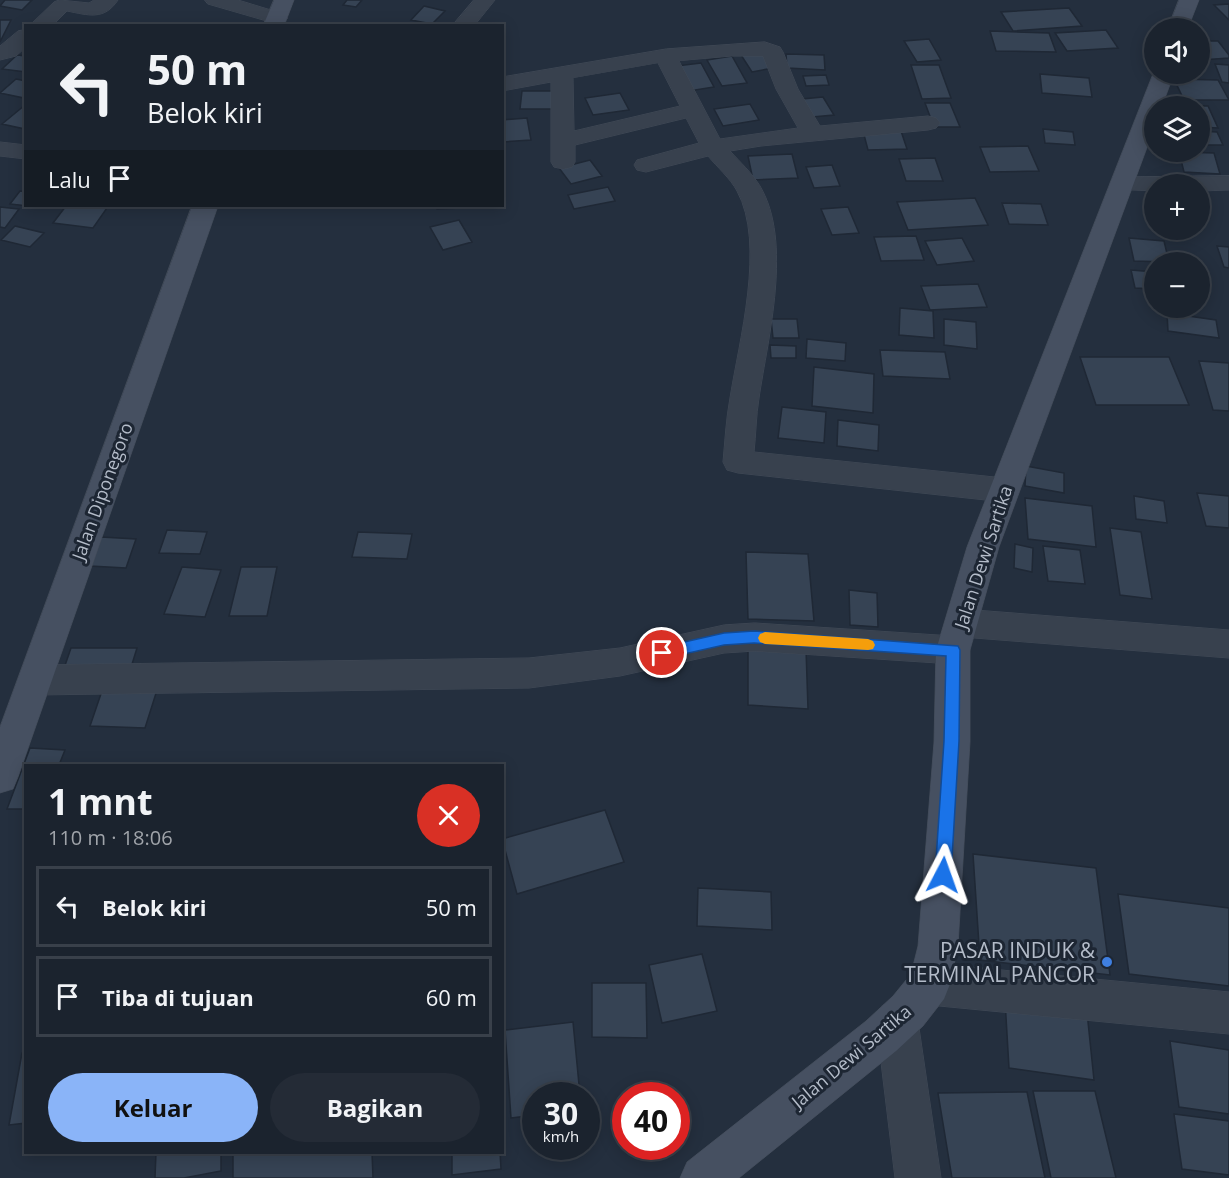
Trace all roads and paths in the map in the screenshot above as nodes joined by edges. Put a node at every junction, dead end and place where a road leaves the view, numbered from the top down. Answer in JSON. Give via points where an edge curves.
{"nodes":[{"id":1,"x":108,"y":0,"type":"edge"},
{"id":2,"x":215,"y":0,"type":"edge"},
{"id":3,"x":485,"y":0,"type":"edge"},
{"id":4,"x":1189,"y":0,"type":"edge"},
{"id":5,"x":278,"y":14,"type":"edge"},
{"id":6,"x":1182,"y":18,"type":"edge"},
{"id":7,"x":41,"y":24,"type":"edge"},
{"id":8,"x":464,"y":24,"type":"edge"},
{"id":9,"x":24,"y":38,"type":"edge"},
{"id":10,"x":0,"y":53,"type":"edge"},
{"id":11,"x":666,"y":57,"type":"junction"},
{"id":12,"x":562,"y":75,"type":"junction"},
{"id":13,"x":504,"y":84,"type":"edge"},
{"id":14,"x":1159,"y":84,"type":"edge"},
{"id":15,"x":693,"y":110,"type":"junction"},
{"id":16,"x":928,"y":123,"type":"dead end"},
{"id":17,"x":813,"y":134,"type":"junction"},
{"id":18,"x":713,"y":147,"type":"junction"},
{"id":19,"x":0,"y":149,"type":"edge"},
{"id":20,"x":24,"y":152,"type":"edge"},
{"id":21,"x":646,"y":165,"type":"dead end"},
{"id":22,"x":1229,"y":183,"type":"edge"},
{"id":23,"x":1122,"y":184,"type":"junction"},
{"id":24,"x":205,"y":207,"type":"edge"},
{"id":25,"x":1004,"y":490,"type":"junction"},
{"id":26,"x":958,"y":637,"type":"junction"},
{"id":27,"x":1229,"y":644,"type":"edge"},
{"id":28,"x":35,"y":680,"type":"junction"},
{"id":29,"x":0,"y":777,"type":"edge"},
{"id":30,"x":929,"y":984,"type":"junction"},
{"id":31,"x":1229,"y":1013,"type":"edge"},
{"id":32,"x":897,"y":1021,"type":"junction"},
{"id":33,"x":702,"y":1178,"type":"edge"},
{"id":34,"x":918,"y":1178,"type":"edge"}],
"edges":[{"from":1,"to":7,"type":"street","via":[[93,10],[62,6]]},
{"from":2,"to":5,"type":"street"},
{"from":3,"to":8,"type":"street"},
{"from":4,"to":6,"type":"street"},
{"from":9,"to":10,"type":"street"},
{"from":11,"to":12,"type":"street","via":[[583,68]]},
{"from":11,"to":15,"type":"street"},
{"from":11,"to":17,"type":"street","via":[[748,49],[772,52],[787,89]]},
{"from":12,"to":13,"type":"street"},
{"from":12,"to":15,"type":"street","via":[[563,151]]},
{"from":14,"to":23,"type":"street","name":"Jalan Dewi Sartika"},
{"from":15,"to":18,"type":"street"},
{"from":16,"to":17,"type":"street"},
{"from":17,"to":18,"type":"street"},
{"from":18,"to":21,"type":"street"},
{"from":18,"to":25,"type":"street","via":[[748,187],[762,240],[762,299],[744,400],[738,462]]},
{"from":19,"to":20,"type":"street"},
{"from":22,"to":23,"type":"street"},
{"from":23,"to":25,"type":"street","name":"Jalan Dewi Sartika"},
{"from":24,"to":28,"type":"street","name":"Jalan Diponegoro"},
{"from":25,"to":26,"type":"street","name":"Jalan Dewi Sartika","via":[[983,547]]},
{"from":26,"to":27,"type":"street"},
{"from":26,"to":28,"type":"street","via":[[724,639],[620,662],[529,673]]},
{"from":26,"to":30,"type":"street","name":"Jalan Dewi Sartika","via":[[938,946]]},
{"from":28,"to":29,"type":"street","name":"Jalan Diponegoro"},
{"from":30,"to":31,"type":"street"},
{"from":30,"to":32,"type":"street","name":"Jalan Dewi Sartika"},
{"from":32,"to":33,"type":"street","name":"Jalan Dewi Sartika"},
{"from":32,"to":34,"type":"street"}]}
